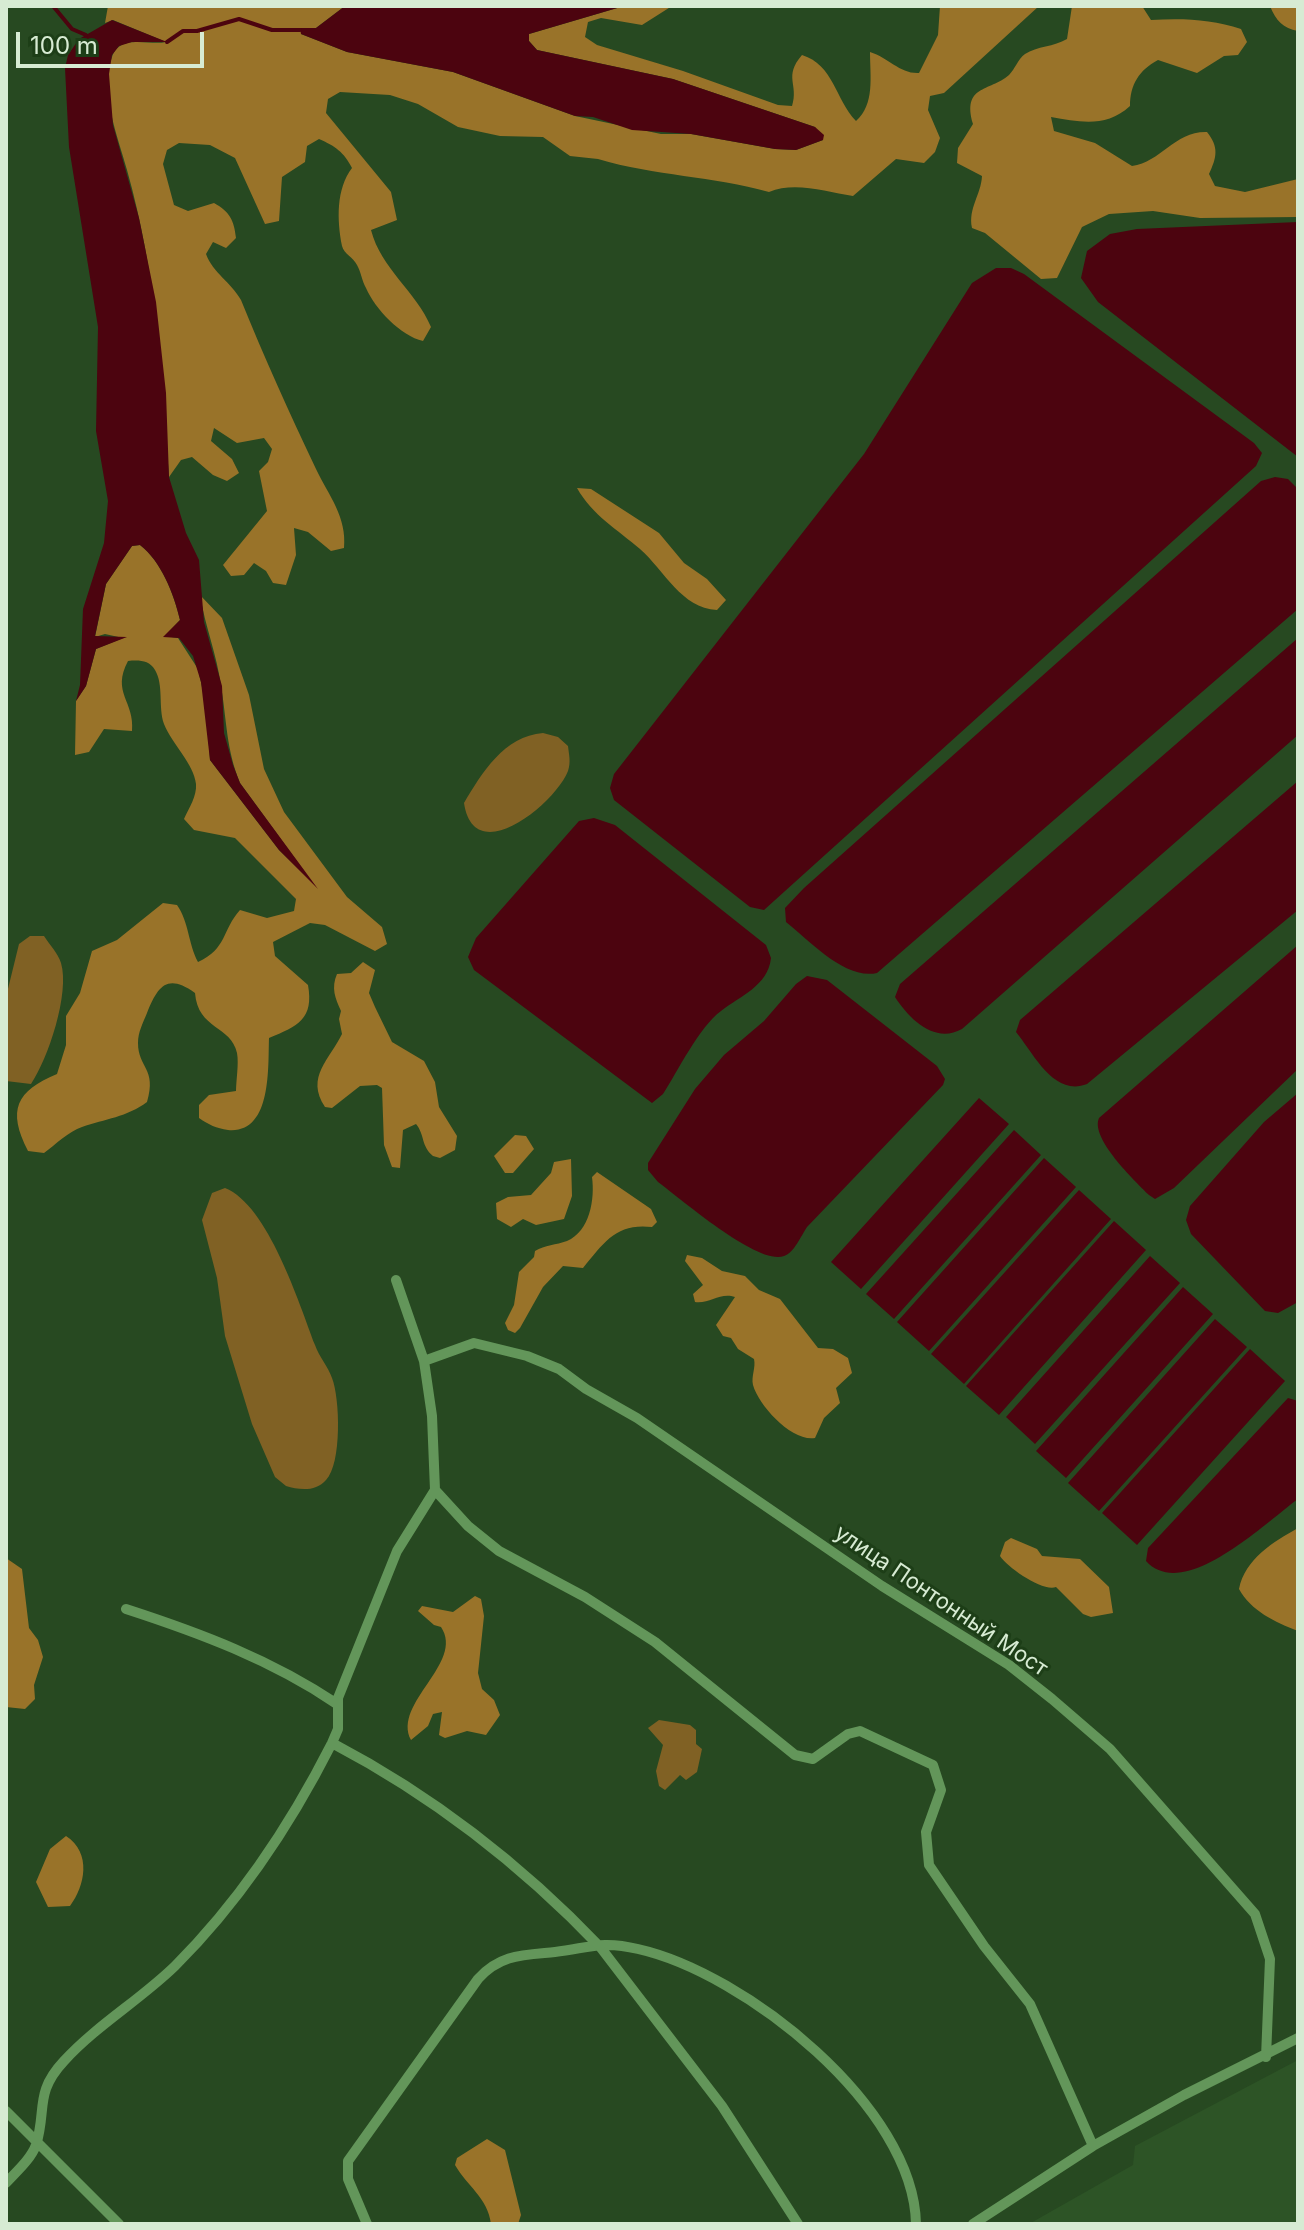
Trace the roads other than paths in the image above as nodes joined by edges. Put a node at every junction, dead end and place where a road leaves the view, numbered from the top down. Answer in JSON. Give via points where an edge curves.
{"nodes":[{"id":1,"x":396,"y":1280,"type":"dead end"},
{"id":2,"x":424,"y":1361,"type":"junction"},
{"id":3,"x":435,"y":1490,"type":"junction"},
{"id":4,"x":126,"y":1609,"type":"dead end"},
{"id":5,"x":337,"y":1704,"type":"junction"},
{"id":6,"x":332,"y":1743,"type":"junction"},
{"id":7,"x":596,"y":1943,"type":"junction"},
{"id":8,"x":1298,"y":2038,"type":"edge"},
{"id":9,"x":1266,"y":2057,"type":"junction"},
{"id":10,"x":6,"y":2111,"type":"edge"},
{"id":11,"x":37,"y":2140,"type":"junction"},
{"id":12,"x":1093,"y":2146,"type":"junction"},
{"id":13,"x":6,"y":2183,"type":"edge"},
{"id":14,"x":119,"y":2224,"type":"edge"},
{"id":15,"x":367,"y":2224,"type":"edge"},
{"id":16,"x":798,"y":2224,"type":"edge"},
{"id":17,"x":916,"y":2224,"type":"edge"},
{"id":18,"x":973,"y":2224,"type":"edge"}],
"edges":[{"from":1,"to":2,"type":"street"},
{"from":2,"to":3,"type":"street"},
{"from":2,"to":9,"type":"street","name":"улица Понтонный Мост","via":[[474,1343],[559,1369],[1009,1665],[1052,1699],[1110,1749],[1255,1914],[1270,1959]]},
{"from":3,"to":5,"type":"street","via":[[397,1551]]},
{"from":3,"to":12,"type":"street","via":[[499,1551],[655,1642],[795,1755],[813,1759],[860,1731],[933,1765],[941,1790],[926,1832],[929,1865],[1030,2004]]},
{"from":4,"to":5,"type":"street","via":[[208,1636]]},
{"from":5,"to":6,"type":"street","via":[[340,1716]]},
{"from":6,"to":7,"type":"street","via":[[455,1817]]},
{"from":6,"to":11,"type":"street","via":[[240,1891],[175,1965],[49,2079]]},
{"from":7,"to":15,"type":"street","via":[[499,1959],[478,1979],[348,2161],[348,2179]]},
{"from":7,"to":16,"type":"street","via":[[722,2106]]},
{"from":7,"to":17,"type":"street","via":[[669,1957],[789,2025],[866,2106],[907,2177],[916,2201]]},
{"from":8,"to":9,"type":"street"},
{"from":9,"to":12,"type":"street"},
{"from":10,"to":11,"type":"street"},
{"from":11,"to":13,"type":"street"},
{"from":11,"to":14,"type":"street"},
{"from":12,"to":18,"type":"street"}]}
